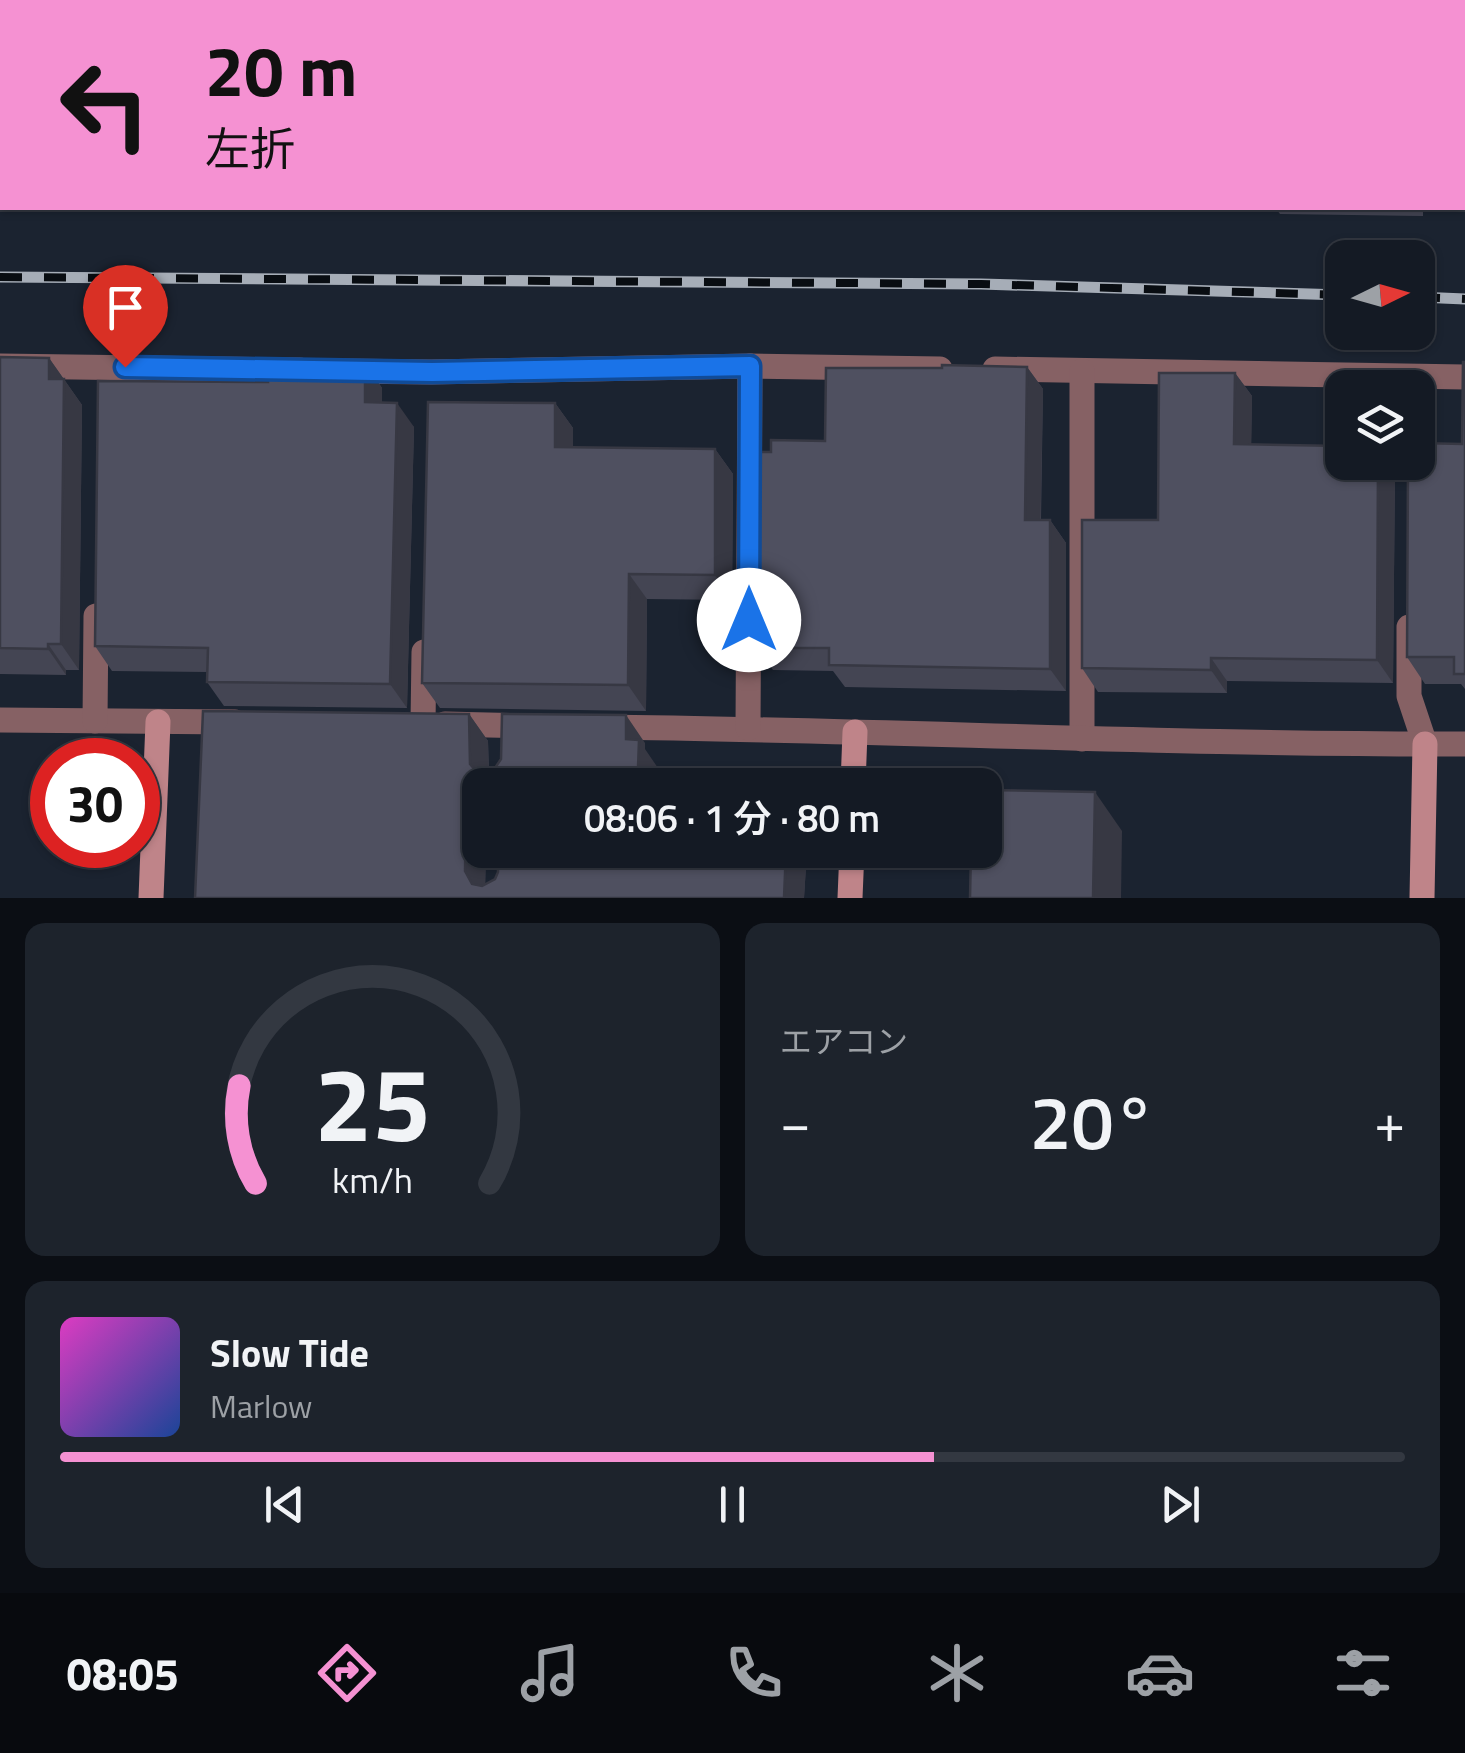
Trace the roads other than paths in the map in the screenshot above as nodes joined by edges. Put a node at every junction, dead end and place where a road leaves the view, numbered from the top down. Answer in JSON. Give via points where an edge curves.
{"nodes":[{"id":1,"x":0,"y":366,"type":"edge"},
{"id":2,"x":750,"y":366,"type":"junction"},
{"id":3,"x":1082,"y":370,"type":"junction"},
{"id":4,"x":1465,"y":377,"type":"edge"},
{"id":5,"x":1325,"y":379,"type":"edge"},
{"id":6,"x":1435,"y":380,"type":"edge"},
{"id":7,"x":96,"y":584,"type":"edge"},
{"id":8,"x":1410,"y":599,"type":"edge"},
{"id":9,"x":425,"y":626,"type":"edge"},
{"id":10,"x":0,"y":720,"type":"edge"},
{"id":11,"x":95,"y":721,"type":"junction"},
{"id":12,"x":158,"y":722,"type":"junction"},
{"id":13,"x":252,"y":722,"type":"edge"},
{"id":14,"x":748,"y":728,"type":"junction"},
{"id":15,"x":855,"y":732,"type":"junction"},
{"id":16,"x":1082,"y":739,"type":"junction"},
{"id":17,"x":1425,"y":744,"type":"junction"},
{"id":18,"x":1465,"y":744,"type":"edge"},
{"id":19,"x":854,"y":768,"type":"edge"},
{"id":20,"x":851,"y":868,"type":"edge"},
{"id":21,"x":151,"y":898,"type":"edge"},
{"id":22,"x":850,"y":898,"type":"edge"},
{"id":23,"x":1422,"y":898,"type":"edge"}],
"edges":[{"from":1,"to":2,"type":"street","via":[[99,377],[431,382]]},
{"from":2,"to":3,"type":"street"},
{"from":2,"to":14,"type":"street"},
{"from":3,"to":5,"type":"street"},
{"from":3,"to":16,"type":"street"},
{"from":4,"to":6,"type":"street"},
{"from":7,"to":11,"type":"street"},
{"from":8,"to":17,"type":"street","via":[[1408,696]]},
{"from":9,"to":14,"type":"street","via":[[413,723],[505,736],[571,727]]},
{"from":10,"to":11,"type":"street"},
{"from":11,"to":12,"type":"street"},
{"from":12,"to":13,"type":"street"},
{"from":12,"to":21,"type":"street"},
{"from":14,"to":15,"type":"street"},
{"from":15,"to":16,"type":"street"},
{"from":15,"to":19,"type":"street"},
{"from":16,"to":17,"type":"street"},
{"from":17,"to":18,"type":"street"},
{"from":17,"to":23,"type":"street"},
{"from":20,"to":22,"type":"street"}]}
